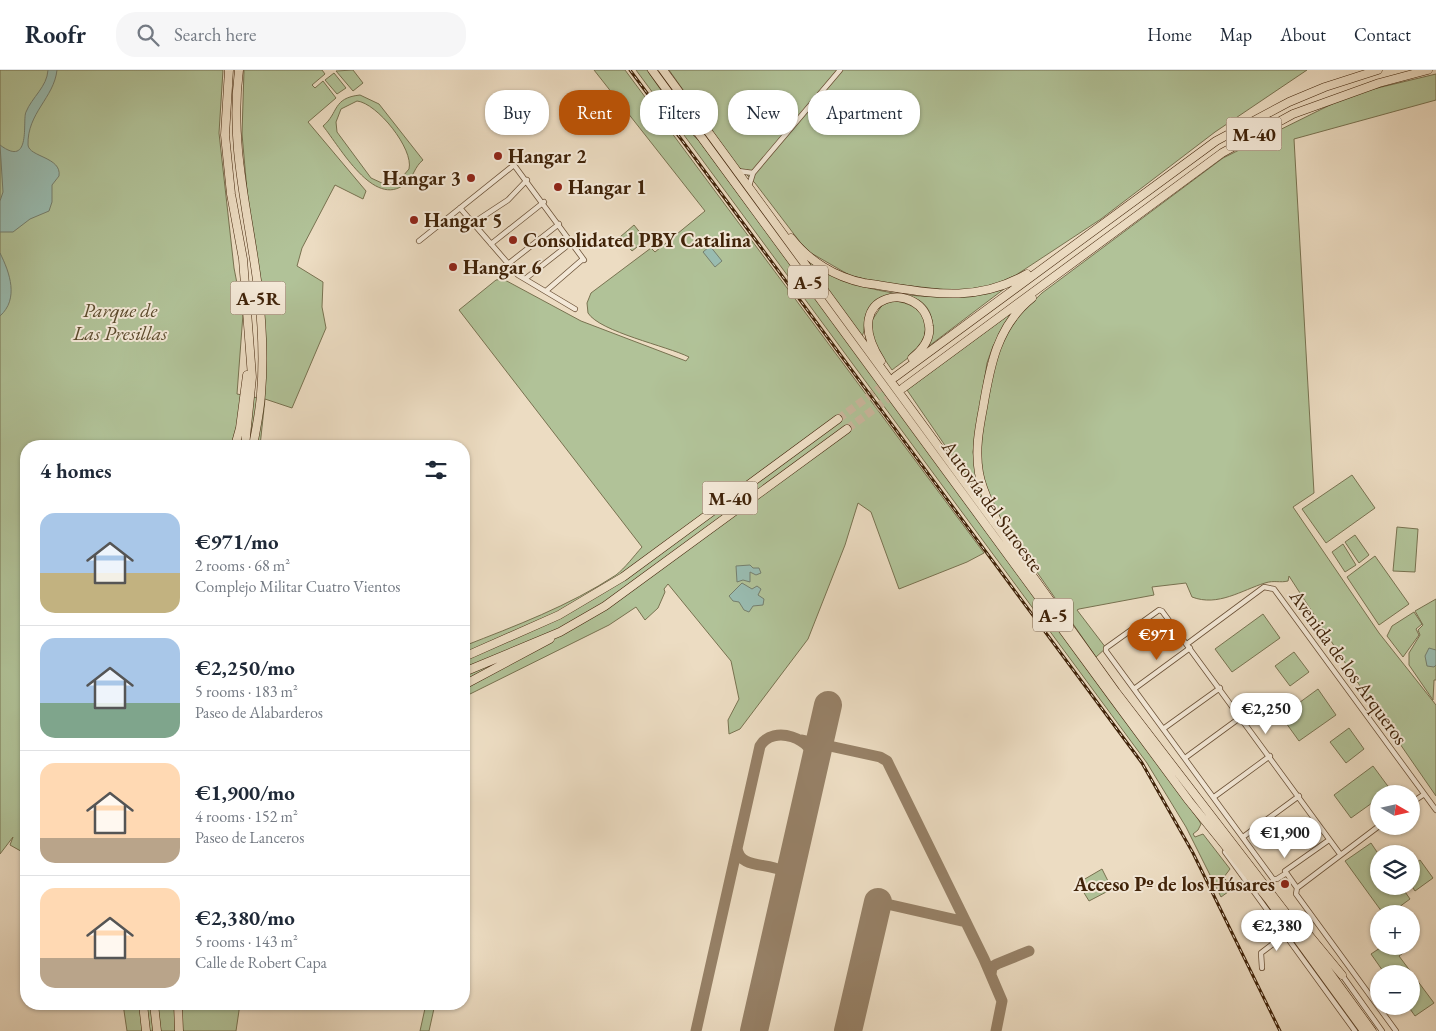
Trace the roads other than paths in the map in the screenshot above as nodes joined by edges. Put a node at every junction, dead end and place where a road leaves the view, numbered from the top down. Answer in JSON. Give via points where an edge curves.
{"nodes":[{"id":1,"x":229,"y":70,"type":"edge"},
{"id":2,"x":239,"y":70,"type":"edge"},
{"id":3,"x":652,"y":70,"type":"edge"},
{"id":4,"x":663,"y":70,"type":"edge"},
{"id":5,"x":840,"y":70,"type":"edge"},
{"id":6,"x":1378,"y":70,"type":"edge"},
{"id":7,"x":1428,"y":70,"type":"edge"},
{"id":8,"x":736,"y":170,"type":"junction"},
{"id":9,"x":753,"y":173,"type":"junction"},
{"id":10,"x":527,"y":180,"type":"junction"},
{"id":11,"x":748,"y":187,"type":"junction"},
{"id":12,"x":757,"y":199,"type":"junction"},
{"id":13,"x":544,"y":202,"type":"junction"},
{"id":14,"x":460,"y":208,"type":"junction"},
{"id":15,"x":473,"y":223,"type":"junction"},
{"id":16,"x":559,"y":224,"type":"junction"},
{"id":17,"x":1079,"y":240,"type":"junction"},
{"id":18,"x":419,"y":241,"type":"dead end"},
{"id":19,"x":572,"y":242,"type":"junction"},
{"id":20,"x":491,"y":244,"type":"junction"},
{"id":21,"x":508,"y":264,"type":"junction"},
{"id":22,"x":525,"y":279,"type":"junction"},
{"id":23,"x":1045,"y":284,"type":"junction"},
{"id":24,"x":546,"y":291,"type":"junction"},
{"id":25,"x":574,"y":309,"type":"dead end"},
{"id":26,"x":249,"y":319,"type":"junction"},
{"id":27,"x":903,"y":388,"type":"tunnel mouth"},
{"id":28,"x":261,"y":394,"type":"junction"},
{"id":29,"x":838,"y":419,"type":"tunnel mouth"},
{"id":30,"x":847,"y":429,"type":"tunnel mouth"},
{"id":31,"x":237,"y":440,"type":"edge"},
{"id":32,"x":246,"y":440,"type":"edge"},
{"id":33,"x":254,"y":440,"type":"edge"},
{"id":34,"x":258,"y":440,"type":"edge"},
{"id":35,"x":939,"y":448,"type":"junction"},
{"id":36,"x":1001,"y":532,"type":"junction"},
{"id":37,"x":560,"y":632,"type":"junction"},
{"id":38,"x":1189,"y":646,"type":"junction"},
{"id":39,"x":470,"y":654,"type":"edge"},
{"id":40,"x":470,"y":670,"type":"edge"},
{"id":41,"x":470,"y":682,"type":"edge"},
{"id":42,"x":1220,"y":688,"type":"junction"},
{"id":43,"x":1134,"y":689,"type":"junction"},
{"id":44,"x":1241,"y":717,"type":"junction"},
{"id":45,"x":1163,"y":729,"type":"junction"},
{"id":46,"x":1270,"y":756,"type":"junction"},
{"id":47,"x":1185,"y":758,"type":"junction"},
{"id":48,"x":1423,"y":795,"type":"junction"},
{"id":49,"x":1298,"y":796,"type":"junction"},
{"id":50,"x":1420,"y":797,"type":"edge"},
{"id":51,"x":1214,"y":798,"type":"junction"},
{"id":52,"x":1436,"y":810,"type":"edge"},
{"id":53,"x":1202,"y":817,"type":"junction"},
{"id":54,"x":1370,"y":832,"type":"edge"},
{"id":55,"x":1243,"y":837,"type":"junction"},
{"id":56,"x":1329,"y":840,"type":"junction"},
{"id":57,"x":1340,"y":854,"type":"junction"},
{"id":58,"x":1285,"y":874,"type":"junction"},
{"id":59,"x":1259,"y":876,"type":"junction"},
{"id":60,"x":1297,"y":888,"type":"junction"},
{"id":61,"x":1286,"y":934,"type":"junction"},
{"id":62,"x":1262,"y":968,"type":"dead end"},
{"id":63,"x":1342,"y":975,"type":"joint"},
{"id":64,"x":144,"y":1010,"type":"edge"},
{"id":65,"x":154,"y":1010,"type":"edge"},
{"id":66,"x":178,"y":1010,"type":"edge"},
{"id":67,"x":146,"y":1031,"type":"edge"},
{"id":68,"x":156,"y":1031,"type":"edge"},
{"id":69,"x":179,"y":1031,"type":"edge"},
{"id":70,"x":1355,"y":1031,"type":"edge"},
{"id":71,"x":1364,"y":1031,"type":"edge"},
{"id":72,"x":1372,"y":1031,"type":"edge"},
{"id":73,"x":1382,"y":1031,"type":"edge"},
{"id":74,"x":1396,"y":1031,"type":"edge"}],
"edges":[{"from":1,"to":26,"type":"highway","number":"A-5R","via":[[226,135]]},
{"from":2,"to":28,"type":"highway","number":"A-5R","via":[[236,135],[243,203],[258,289]]},
{"from":3,"to":53,"type":"highway","name":"Autovía del Suroeste","number":"A-5"},
{"from":4,"to":8,"type":"highway","name":"Autovía del Suroeste","number":"A-5"},
{"from":5,"to":9,"type":"street"},
{"from":6,"to":17,"type":"highway","number":"M-40","via":[[1325,87],[1256,118],[1216,141]]},
{"from":7,"to":23,"type":"highway","number":"M-40","via":[[1329,100],[1261,130],[1222,153]]},
{"from":8,"to":9,"type":"street"},
{"from":8,"to":11,"type":"highway","name":"Autovía del Suroeste","number":"A-5"},
{"from":9,"to":11,"type":"street"},
{"from":10,"to":13,"type":"street"},
{"from":10,"to":14,"type":"street","via":[[514,165]]},
{"from":10,"to":15,"type":"street","via":[[508,200]]},
{"from":11,"to":12,"type":"highway","name":"Autovía del Suroeste","number":"A-5"},
{"from":12,"to":17,"type":"highway","via":[[764,203],[795,243],[824,267],[864,284],[958,295],[988,291],[1012,282]]},
{"from":12,"to":35,"type":"highway","name":"Autovía del Suroeste","number":"A-5"},
{"from":13,"to":16,"type":"street"},
{"from":13,"to":20,"type":"street"},
{"from":14,"to":15,"type":"street"},
{"from":14,"to":18,"type":"street"},
{"from":15,"to":20,"type":"street"},
{"from":16,"to":19,"type":"street"},
{"from":16,"to":21,"type":"street"},
{"from":17,"to":35,"type":"highway","number":"M-40","via":[[895,377],[926,342],[930,329],[927,315],[919,305],[897,297],[885,300],[874,309],[868,321],[867,334],[874,351],[938,442]]},
{"from":19,"to":22,"type":"street"},
{"from":19,"to":24,"type":"street","via":[[584,260]]},
{"from":20,"to":21,"type":"street"},
{"from":21,"to":22,"type":"street"},
{"from":22,"to":24,"type":"street"},
{"from":23,"to":27,"type":"highway","number":"M-40"},
{"from":23,"to":36,"type":"highway","via":[[1012,318],[995,350],[989,372],[977,456],[983,491]]},
{"from":24,"to":25,"type":"street"},
{"from":26,"to":31,"type":"highway","via":[[247,378]]},
{"from":26,"to":32,"type":"highway","number":"A-5R","via":[[252,377]]},
{"from":28,"to":33,"type":"highway","number":"A-5R"},
{"from":28,"to":34,"type":"highway"},
{"from":29,"to":39,"type":"highway","number":"M-40","via":[[616,582],[560,615]]},
{"from":30,"to":37,"type":"highway","number":"M-40","via":[[635,586]]},
{"from":35,"to":36,"type":"highway","name":"Autovía del Suroeste","number":"A-5"},
{"from":36,"to":59,"type":"highway","name":"Autovía del Suroeste","number":"A-5","via":[[1116,692]]},
{"from":37,"to":40,"type":"highway","number":"M-40"},
{"from":37,"to":41,"type":"highway","via":[[544,644]]},
{"from":38,"to":42,"type":"street"},
{"from":38,"to":43,"type":"street"},
{"from":38,"to":43,"type":"street","via":[[1159,610],[1106,648]]},
{"from":38,"to":48,"type":"street","name":"Avenida de los Arqueros","via":[[1264,587],[1274,589]]},
{"from":42,"to":44,"type":"street"},
{"from":42,"to":45,"type":"street"},
{"from":43,"to":45,"type":"street"},
{"from":44,"to":46,"type":"street"},
{"from":44,"to":47,"type":"street"},
{"from":45,"to":47,"type":"street"},
{"from":46,"to":49,"type":"street"},
{"from":46,"to":51,"type":"street"},
{"from":47,"to":51,"type":"street"},
{"from":48,"to":50,"type":"street"},
{"from":48,"to":52,"type":"street","name":"Avenida de los Arqueros"},
{"from":49,"to":55,"type":"street"},
{"from":49,"to":56,"type":"street"},
{"from":51,"to":55,"type":"street"},
{"from":53,"to":61,"type":"street"},
{"from":53,"to":71,"type":"highway","name":"Autovía del Suroeste","number":"A-5","via":[[1268,899]]},
{"from":54,"to":57,"type":"street"},
{"from":55,"to":58,"type":"street","via":[[1273,879]]},
{"from":56,"to":57,"type":"street"},
{"from":56,"to":58,"type":"street"},
{"from":57,"to":60,"type":"street"},
{"from":58,"to":60,"type":"street"},
{"from":59,"to":63,"type":"highway"},
{"from":59,"to":72,"type":"highway","name":"Autovía del Suroeste","number":"A-5"},
{"from":60,"to":74,"type":"street","via":[[1296,894]]},
{"from":61,"to":62,"type":"street","via":[[1260,953]]},
{"from":61,"to":70,"type":"street"},
{"from":63,"to":73,"type":"street"},
{"from":64,"to":67,"type":"highway"},
{"from":65,"to":68,"type":"highway"},
{"from":66,"to":69,"type":"highway"}]}
